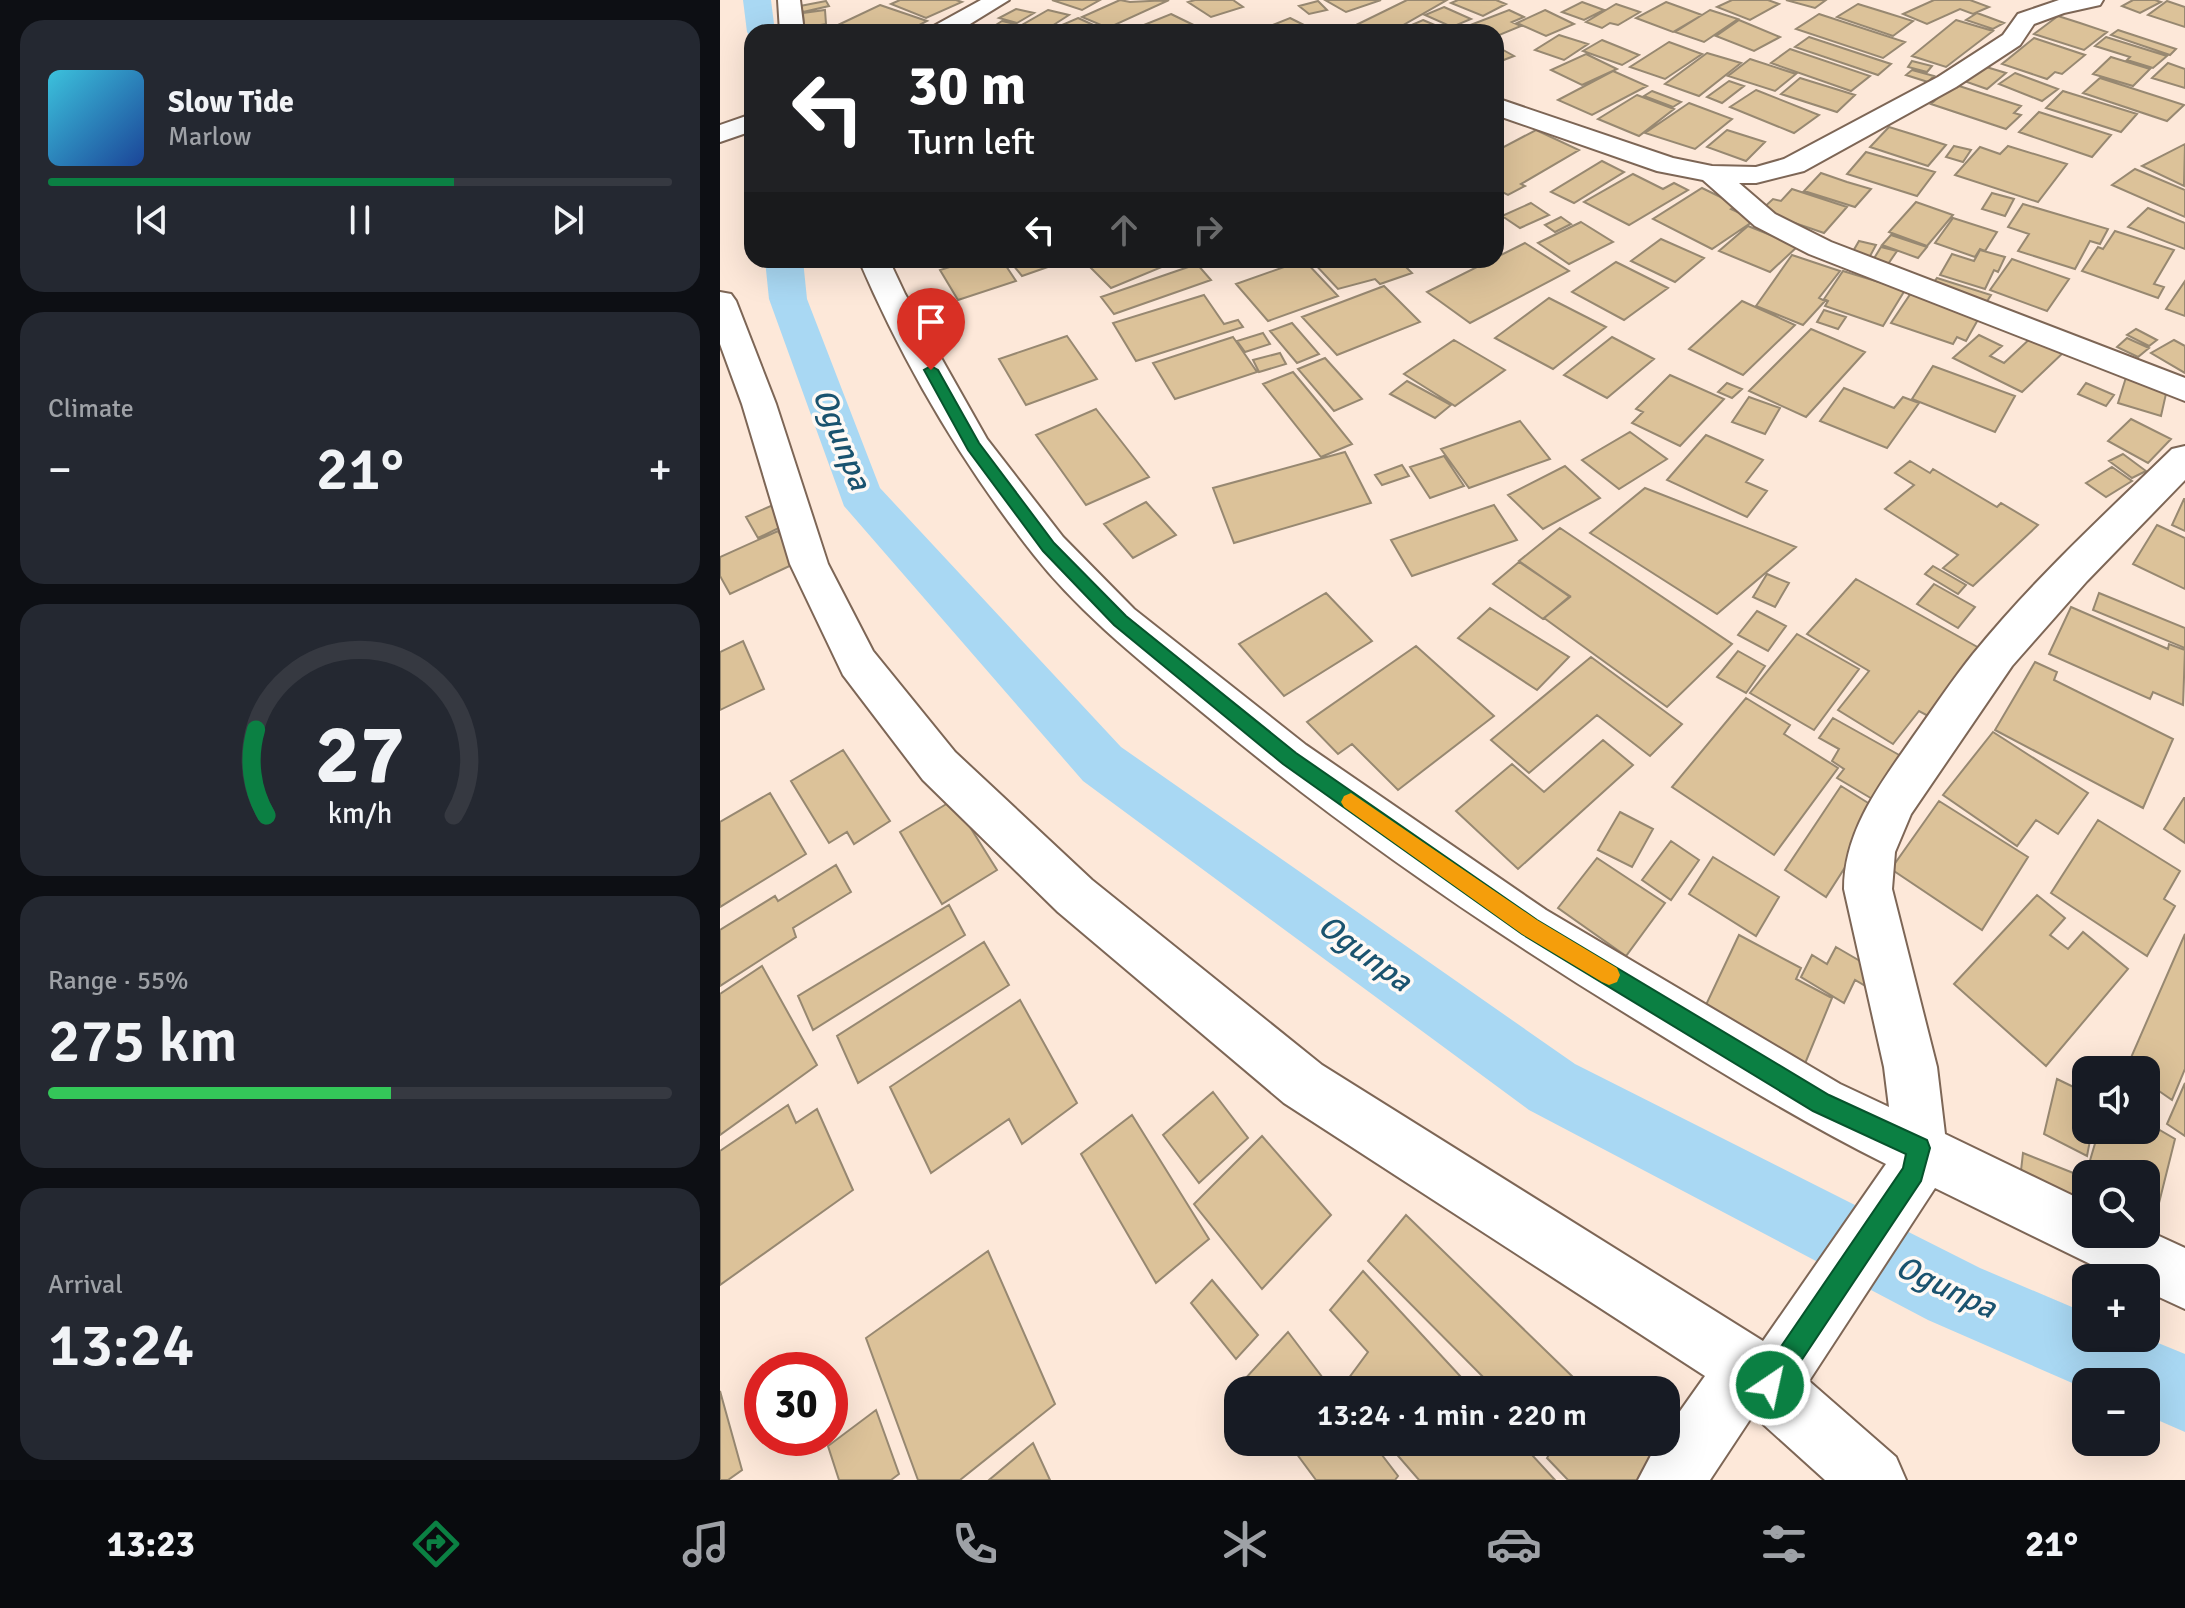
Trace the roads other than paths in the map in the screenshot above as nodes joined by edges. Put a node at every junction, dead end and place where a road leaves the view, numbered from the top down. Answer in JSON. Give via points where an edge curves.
{"nodes":[{"id":1,"x":789,"y":0,"type":"edge"},
{"id":2,"x":998,"y":0,"type":"edge"},
{"id":3,"x":2092,"y":0,"type":"edge"},
{"id":4,"x":2008,"y":5,"type":"dead end"},
{"id":5,"x":2035,"y":16,"type":"junction"},
{"id":6,"x":791,"y":24,"type":"edge"},
{"id":7,"x":954,"y":24,"type":"edge"},
{"id":8,"x":1504,"y":109,"type":"edge"},
{"id":9,"x":744,"y":125,"type":"edge"},
{"id":10,"x":720,"y":134,"type":"edge"},
{"id":11,"x":1712,"y":174,"type":"junction"},
{"id":12,"x":878,"y":268,"type":"edge"},
{"id":13,"x":720,"y":301,"type":"edge"},
{"id":14,"x":2185,"y":390,"type":"edge"},
{"id":15,"x":2185,"y":458,"type":"edge"},
{"id":16,"x":1916,"y":1161,"type":"junction"},
{"id":17,"x":2072,"y":1226,"type":"edge"},
{"id":18,"x":2120,"y":1248,"type":"edge"},
{"id":19,"x":2185,"y":1279,"type":"edge"},
{"id":20,"x":1759,"y":1376,"type":"junction"},
{"id":21,"x":1671,"y":1480,"type":"edge"},
{"id":22,"x":1873,"y":1480,"type":"edge"}],
"edges":[{"from":1,"to":6,"type":"street"},
{"from":2,"to":7,"type":"street"},
{"from":3,"to":5,"type":"street"},
{"from":4,"to":5,"type":"street"},
{"from":5,"to":11,"type":"street","via":[[2026,19],[2012,40],[1947,82],[1794,165],[1756,175]]},
{"from":8,"to":11,"type":"street","via":[[1667,165]]},
{"from":9,"to":10,"type":"street"},
{"from":11,"to":14,"type":"street","via":[[1765,220],[1820,248]]},
{"from":12,"to":16,"type":"street","via":[[973,446],[1049,547],[1120,620],[1290,759],[1529,927]]},
{"from":13,"to":20,"type":"street","via":[[809,564],[858,663],[939,766],[1075,896],[1303,1084]]},
{"from":15,"to":16,"type":"street","via":[[2007,642],[1894,801],[1870,852],[1867,886],[1913,1085]]},
{"from":16,"to":17,"type":"street"},
{"from":16,"to":20,"type":"street"},
{"from":18,"to":19,"type":"street"},
{"from":20,"to":21,"type":"street"},
{"from":20,"to":22,"type":"street"}]}
